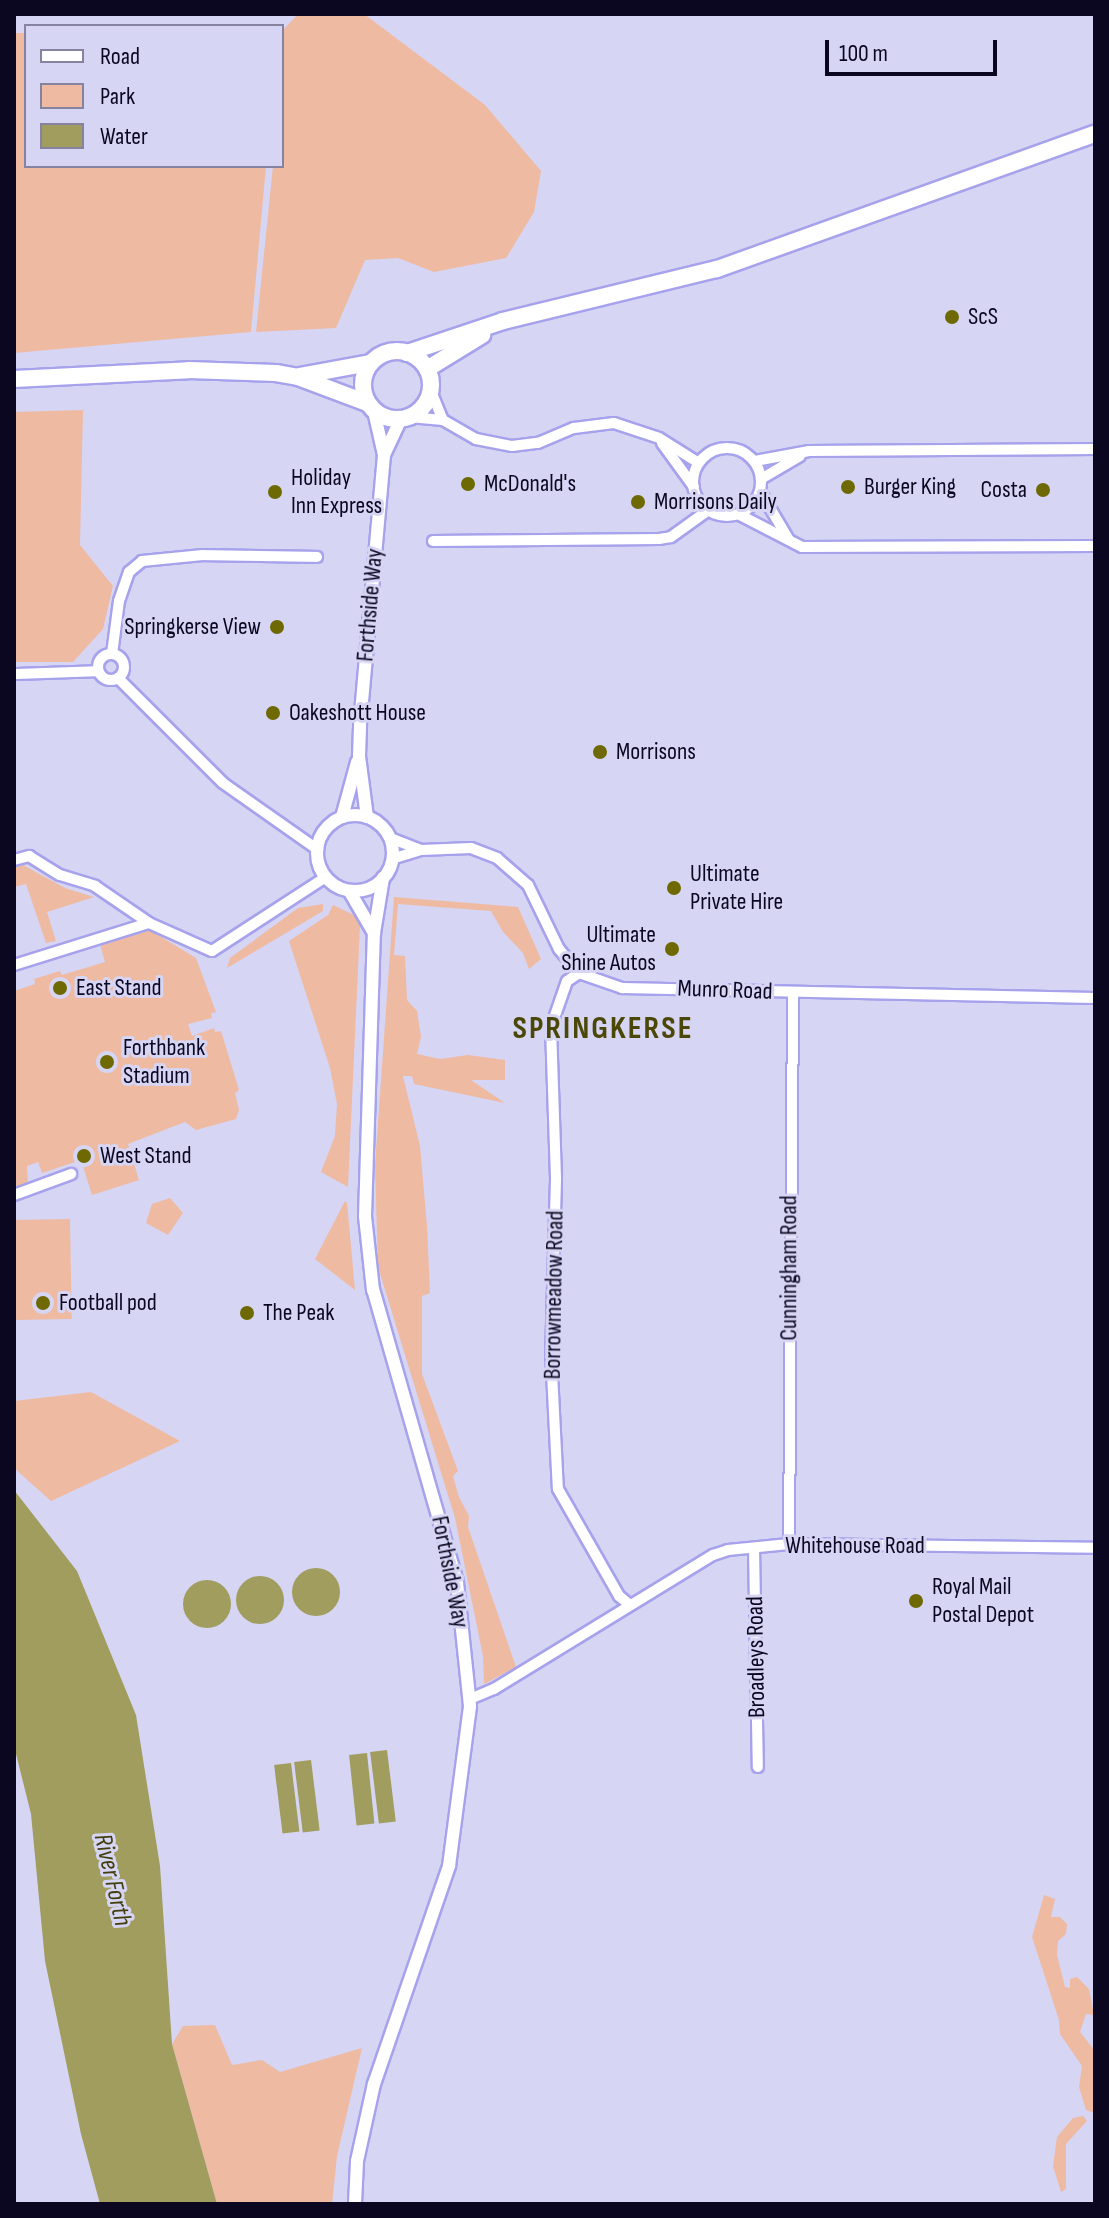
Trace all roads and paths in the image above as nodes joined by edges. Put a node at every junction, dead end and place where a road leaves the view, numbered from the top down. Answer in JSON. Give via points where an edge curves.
{"nodes":[{"id":1,"x":1095,"y":134,"type":"edge"},
{"id":2,"x":503,"y":321,"type":"junction"},
{"id":3,"x":407,"y":353,"type":"junction"},
{"id":4,"x":370,"y":363,"type":"junction"},
{"id":5,"x":427,"y":369,"type":"junction"},
{"id":6,"x":298,"y":377,"type":"junction"},
{"id":7,"x":14,"y":379,"type":"edge"},
{"id":8,"x":431,"y":391,"type":"junction"},
{"id":9,"x":371,"y":407,"type":"junction"},
{"id":10,"x":405,"y":418,"type":"junction"},
{"id":11,"x":443,"y":420,"type":"junction"},
{"id":12,"x":659,"y":438,"type":"junction"},
{"id":13,"x":1095,"y":449,"type":"edge"},
{"id":14,"x":809,"y":451,"type":"junction"},
{"id":15,"x":384,"y":455,"type":"junction"},
{"id":16,"x":755,"y":461,"type":"junction"},
{"id":17,"x":699,"y":463,"type":"junction"},
{"id":18,"x":761,"y":485,"type":"junction"},
{"id":19,"x":694,"y":487,"type":"junction"},
{"id":20,"x":707,"y":511,"type":"junction"},
{"id":21,"x":738,"y":514,"type":"junction"},
{"id":22,"x":433,"y":541,"type":"dead end"},
{"id":23,"x":791,"y":542,"type":"junction"},
{"id":24,"x":1095,"y":546,"type":"edge"},
{"id":25,"x":317,"y":557,"type":"dead end"},
{"id":26,"x":112,"y":654,"type":"junction"},
{"id":27,"x":98,"y":671,"type":"junction"},
{"id":28,"x":14,"y":674,"type":"edge"},
{"id":29,"x":118,"y":678,"type":"junction"},
{"id":30,"x":359,"y":756,"type":"junction"},
{"id":31,"x":342,"y":817,"type":"junction"},
{"id":32,"x":367,"y":817,"type":"junction"},
{"id":33,"x":390,"y":838,"type":"junction"},
{"id":34,"x":317,"y":849,"type":"junction"},
{"id":35,"x":421,"y":850,"type":"junction"},
{"id":36,"x":392,"y":859,"type":"junction"},
{"id":37,"x":14,"y":860,"type":"edge"},
{"id":38,"x":326,"y":877,"type":"junction"},
{"id":39,"x":383,"y":878,"type":"junction"},
{"id":40,"x":350,"y":892,"type":"junction"},
{"id":41,"x":149,"y":923,"type":"junction"},
{"id":42,"x":374,"y":933,"type":"junction"},
{"id":43,"x":14,"y":965,"type":"edge"},
{"id":44,"x":579,"y":973,"type":"junction"},
{"id":45,"x":793,"y":992,"type":"junction"},
{"id":46,"x":1095,"y":998,"type":"edge"},
{"id":47,"x":71,"y":1174,"type":"dead end"},
{"id":48,"x":14,"y":1195,"type":"edge"},
{"id":49,"x":789,"y":1544,"type":"junction"},
{"id":50,"x":754,"y":1548,"type":"junction"},
{"id":51,"x":1095,"y":1548,"type":"edge"},
{"id":52,"x":630,"y":1605,"type":"junction"},
{"id":53,"x":470,"y":1699,"type":"junction"},
{"id":54,"x":758,"y":1767,"type":"dead end"},
{"id":55,"x":355,"y":2204,"type":"edge"}],
"edges":[{"from":1,"to":2,"type":"main road","via":[[717,269]]},
{"from":2,"to":3,"type":"main road"},
{"from":2,"to":5,"type":"main road"},
{"from":3,"to":4,"type":"main road","via":[[390,352]]},
{"from":3,"to":5,"type":"main road"},
{"from":4,"to":6,"type":"main road"},
{"from":4,"to":9,"type":"main road","via":[[362,382]]},
{"from":5,"to":8,"type":"main road"},
{"from":6,"to":7,"type":"main road","via":[[189,370]]},
{"from":6,"to":9,"type":"main road"},
{"from":8,"to":10,"type":"main road","via":[[423,407]]},
{"from":8,"to":11,"type":"street"},
{"from":9,"to":10,"type":"main road","via":[[387,418]]},
{"from":9,"to":15,"type":"street","name":"Forthside Way"},
{"from":10,"to":11,"type":"street"},
{"from":10,"to":15,"type":"street","name":"Forthside Way"},
{"from":11,"to":12,"type":"street","via":[[476,439],[512,446],[614,423]]},
{"from":12,"to":17,"type":"street"},
{"from":12,"to":19,"type":"street"},
{"from":13,"to":14,"type":"street"},
{"from":14,"to":16,"type":"street"},
{"from":14,"to":18,"type":"street"},
{"from":15,"to":30,"type":"street","name":"Forthside Way"},
{"from":16,"to":17,"type":"street","via":[[737,449],[722,448]]},
{"from":16,"to":18,"type":"street"},
{"from":17,"to":19,"type":"street"},
{"from":18,"to":21,"type":"street","via":[[749,509]]},
{"from":18,"to":23,"type":"street"},
{"from":19,"to":20,"type":"street"},
{"from":20,"to":21,"type":"street"},
{"from":20,"to":22,"type":"street","via":[[671,537],[659,539]]},
{"from":21,"to":23,"type":"street"},
{"from":23,"to":24,"type":"street","via":[[802,547]]},
{"from":25,"to":26,"type":"street","via":[[203,555],[142,561],[129,572],[119,601]]},
{"from":26,"to":27,"type":"street","via":[[101,659]]},
{"from":26,"to":29,"type":"street","via":[[124,664]]},
{"from":27,"to":28,"type":"street"},
{"from":27,"to":29,"type":"street","via":[[108,680]]},
{"from":29,"to":34,"type":"street","via":[[223,783]]},
{"from":30,"to":31,"type":"street","name":"Forthside Way"},
{"from":30,"to":32,"type":"street","name":"Forthside Way"},
{"from":31,"to":32,"type":"street"},
{"from":31,"to":34,"type":"street","via":[[324,830]]},
{"from":32,"to":33,"type":"street"},
{"from":33,"to":35,"type":"street"},
{"from":33,"to":36,"type":"street"},
{"from":34,"to":38,"type":"street"},
{"from":35,"to":36,"type":"street"},
{"from":35,"to":44,"type":"street","via":[[471,848],[505,863],[528,885],[559,949]]},
{"from":36,"to":39,"type":"street"},
{"from":37,"to":41,"type":"street","via":[[29,856],[60,875],[95,886]]},
{"from":38,"to":40,"type":"street"},
{"from":38,"to":41,"type":"street","via":[[212,951]]},
{"from":39,"to":40,"type":"street"},
{"from":39,"to":42,"type":"street","name":"Forthside Way"},
{"from":40,"to":42,"type":"street","name":"Forthside Way"},
{"from":41,"to":43,"type":"street"},
{"from":42,"to":53,"type":"street","name":"Forthside Way","via":[[364,1189],[373,1290],[457,1582]]},
{"from":44,"to":45,"type":"street","name":"Munro Road","via":[[622,988]]},
{"from":44,"to":52,"type":"street","name":"Borrowmeadow Road","via":[[567,981],[551,1027],[556,1179],[551,1353],[558,1489],[619,1596]]},
{"from":45,"to":46,"type":"street","name":"Munro Road"},
{"from":45,"to":49,"type":"street","name":"Cunningham Road"},
{"from":47,"to":48,"type":"street"},
{"from":49,"to":50,"type":"street","name":"Whitehouse Road"},
{"from":49,"to":51,"type":"street","name":"Whitehouse Road"},
{"from":50,"to":52,"type":"street","name":"Whitehouse Road","via":[[713,1555]]},
{"from":50,"to":54,"type":"street","name":"Broadleys Road"},
{"from":52,"to":53,"type":"street","name":"Whitehouse Road"},
{"from":53,"to":55,"type":"street","name":"Forthside Way","via":[[449,1866],[374,2084],[357,2161]]}]}
